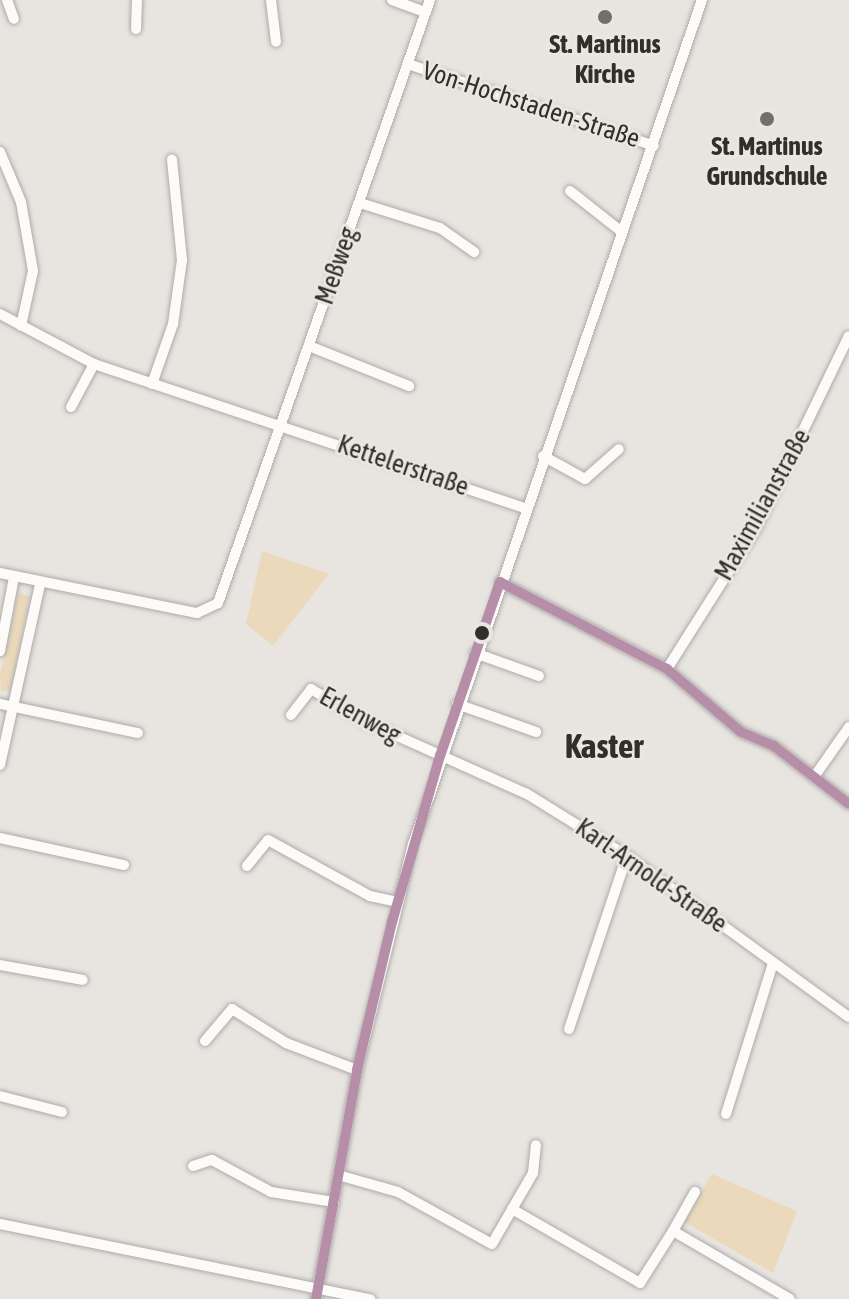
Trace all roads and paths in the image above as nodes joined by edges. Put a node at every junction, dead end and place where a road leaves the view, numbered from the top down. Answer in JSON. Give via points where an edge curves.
{"nodes":[{"id":1,"x":7,"y":0,"type":"edge"},
{"id":2,"x":137,"y":0,"type":"edge"},
{"id":3,"x":271,"y":0,"type":"edge"},
{"id":4,"x":392,"y":0,"type":"edge"},
{"id":5,"x":430,"y":0,"type":"edge"},
{"id":6,"x":702,"y":0,"type":"edge"},
{"id":7,"x":425,"y":12,"type":"junction"},
{"id":8,"x":14,"y":19,"type":"dead end"},
{"id":9,"x":136,"y":29,"type":"dead end"},
{"id":10,"x":276,"y":42,"type":"dead end"},
{"id":11,"x":408,"y":64,"type":"junction"},
{"id":12,"x":654,"y":146,"type":"junction"},
{"id":13,"x":0,"y":152,"type":"edge"},
{"id":14,"x":172,"y":159,"type":"dead end"},
{"id":15,"x":570,"y":191,"type":"dead end"},
{"id":16,"x":360,"y":203,"type":"junction"},
{"id":17,"x":622,"y":232,"type":"junction"},
{"id":18,"x":474,"y":252,"type":"dead end"},
{"id":19,"x":0,"y":314,"type":"edge"},
{"id":20,"x":21,"y":326,"type":"junction"},
{"id":21,"x":849,"y":336,"type":"edge"},
{"id":22,"x":309,"y":346,"type":"junction"},
{"id":23,"x":94,"y":364,"type":"junction"},
{"id":24,"x":152,"y":384,"type":"junction"},
{"id":25,"x":409,"y":386,"type":"dead end"},
{"id":26,"x":71,"y":407,"type":"dead end"},
{"id":27,"x":280,"y":425,"type":"junction"},
{"id":28,"x":619,"y":449,"type":"dead end"},
{"id":29,"x":543,"y":456,"type":"junction"},
{"id":30,"x":525,"y":508,"type":"junction"},
{"id":31,"x":0,"y":573,"type":"edge"},
{"id":32,"x":14,"y":577,"type":"junction"},
{"id":33,"x":500,"y":582,"type":"junction"},
{"id":34,"x":40,"y":584,"type":"junction"},
{"id":35,"x":0,"y":651,"type":"edge"},
{"id":36,"x":475,"y":653,"type":"junction"},
{"id":37,"x":667,"y":669,"type":"junction"},
{"id":38,"x":539,"y":676,"type":"dead end"},
{"id":39,"x":0,"y":704,"type":"edge"},
{"id":40,"x":457,"y":704,"type":"junction"},
{"id":41,"x":14,"y":707,"type":"junction"},
{"id":42,"x":291,"y":715,"type":"dead end"},
{"id":43,"x":849,"y":727,"type":"edge"},
{"id":44,"x":536,"y":732,"type":"dead end"},
{"id":45,"x":138,"y":733,"type":"dead end"},
{"id":46,"x":440,"y":756,"type":"junction"},
{"id":47,"x":0,"y":765,"type":"edge"},
{"id":48,"x":814,"y":777,"type":"junction"},
{"id":49,"x":849,"y":804,"type":"edge"},
{"id":50,"x":0,"y":838,"type":"edge"},
{"id":51,"x":627,"y":856,"type":"junction"},
{"id":52,"x":124,"y":865,"type":"dead end"},
{"id":53,"x":247,"y":866,"type":"dead end"},
{"id":54,"x":398,"y":902,"type":"junction"},
{"id":55,"x":773,"y":963,"type":"junction"},
{"id":56,"x":0,"y":965,"type":"edge"},
{"id":57,"x":83,"y":980,"type":"dead end"},
{"id":58,"x":849,"y":1017,"type":"edge"},
{"id":59,"x":569,"y":1029,"type":"dead end"},
{"id":60,"x":205,"y":1041,"type":"dead end"},
{"id":61,"x":357,"y":1070,"type":"junction"},
{"id":62,"x":0,"y":1096,"type":"edge"},
{"id":63,"x":62,"y":1112,"type":"dead end"},
{"id":64,"x":726,"y":1114,"type":"dead end"},
{"id":65,"x":536,"y":1145,"type":"dead end"},
{"id":66,"x":193,"y":1166,"type":"dead end"},
{"id":67,"x":338,"y":1175,"type":"junction"},
{"id":68,"x":695,"y":1192,"type":"dead end"},
{"id":69,"x":334,"y":1202,"type":"junction"},
{"id":70,"x":512,"y":1209,"type":"junction"},
{"id":71,"x":0,"y":1224,"type":"edge"},
{"id":72,"x":673,"y":1231,"type":"junction"},
{"id":73,"x":317,"y":1293,"type":"edge"},
{"id":74,"x":370,"y":1299,"type":"edge"},
{"id":75,"x":790,"y":1299,"type":"edge"}],
"edges":[{"from":1,"to":8,"type":"street"},
{"from":2,"to":9,"type":"street"},
{"from":3,"to":10,"type":"street"},
{"from":4,"to":7,"type":"street"},
{"from":5,"to":7,"type":"street","name":"Meßweg"},
{"from":6,"to":12,"type":"street"},
{"from":7,"to":11,"type":"street","name":"Meßweg"},
{"from":11,"to":12,"type":"street","name":"Von-Hochstaden-Straße"},
{"from":11,"to":16,"type":"street","name":"Meßweg"},
{"from":12,"to":17,"type":"street"},
{"from":13,"to":20,"type":"street","via":[[21,202],[33,271]]},
{"from":14,"to":24,"type":"street","via":[[182,260],[173,324]]},
{"from":15,"to":17,"type":"street"},
{"from":16,"to":18,"type":"street","via":[[440,228]]},
{"from":16,"to":22,"type":"street","name":"Meßweg"},
{"from":17,"to":29,"type":"street"},
{"from":19,"to":20,"type":"street","name":"Kettelerstraße"},
{"from":20,"to":23,"type":"street","name":"Kettelerstraße"},
{"from":21,"to":37,"type":"street","name":"Maximilianstraße","via":[[756,528]]},
{"from":22,"to":25,"type":"street"},
{"from":22,"to":27,"type":"street","name":"Meßweg"},
{"from":23,"to":24,"type":"street","name":"Kettelerstraße"},
{"from":23,"to":26,"type":"street"},
{"from":24,"to":27,"type":"street","name":"Kettelerstraße"},
{"from":27,"to":30,"type":"street","name":"Kettelerstraße"},
{"from":27,"to":34,"type":"street","name":"Meßweg","via":[[222,595],[208,610],[197,613]]},
{"from":28,"to":29,"type":"street","via":[[585,479]]},
{"from":29,"to":30,"type":"street"},
{"from":30,"to":33,"type":"street"},
{"from":31,"to":32,"type":"street","name":"Meßweg"},
{"from":32,"to":34,"type":"street","name":"Meßweg"},
{"from":32,"to":35,"type":"street"},
{"from":33,"to":36,"type":"street"},
{"from":33,"to":37,"type":"street"},
{"from":34,"to":41,"type":"street"},
{"from":36,"to":38,"type":"street"},
{"from":36,"to":40,"type":"street"},
{"from":37,"to":48,"type":"street","via":[[741,732],[774,746]]},
{"from":39,"to":41,"type":"street"},
{"from":40,"to":44,"type":"street"},
{"from":40,"to":46,"type":"street"},
{"from":41,"to":45,"type":"street"},
{"from":41,"to":47,"type":"street"},
{"from":42,"to":46,"type":"street","name":"Erlenweg","via":[[311,689]]},
{"from":43,"to":48,"type":"street"},
{"from":46,"to":51,"type":"street","name":"Karl-Arnold-Straße","via":[[527,794]]},
{"from":46,"to":54,"type":"street"},
{"from":48,"to":49,"type":"street"},
{"from":50,"to":52,"type":"street"},
{"from":51,"to":55,"type":"street","name":"Karl-Arnold-Straße"},
{"from":51,"to":59,"type":"street"},
{"from":53,"to":54,"type":"street","via":[[268,840],[358,890]]},
{"from":54,"to":61,"type":"street"},
{"from":55,"to":58,"type":"street","name":"Karl-Arnold-Straße"},
{"from":55,"to":64,"type":"street"},
{"from":56,"to":57,"type":"street"},
{"from":60,"to":61,"type":"street","via":[[232,1009],[286,1043]]},
{"from":61,"to":67,"type":"street"},
{"from":62,"to":63,"type":"street"},
{"from":65,"to":70,"type":"street","via":[[533,1173]]},
{"from":66,"to":69,"type":"street","via":[[212,1160],[271,1192]]},
{"from":67,"to":69,"type":"street"},
{"from":67,"to":70,"type":"street","via":[[398,1192],[492,1244]]},
{"from":68,"to":72,"type":"street"},
{"from":69,"to":73,"type":"street"},
{"from":70,"to":72,"type":"street","via":[[640,1283]]},
{"from":71,"to":73,"type":"street"},
{"from":72,"to":75,"type":"street"},
{"from":73,"to":74,"type":"street"}]}
